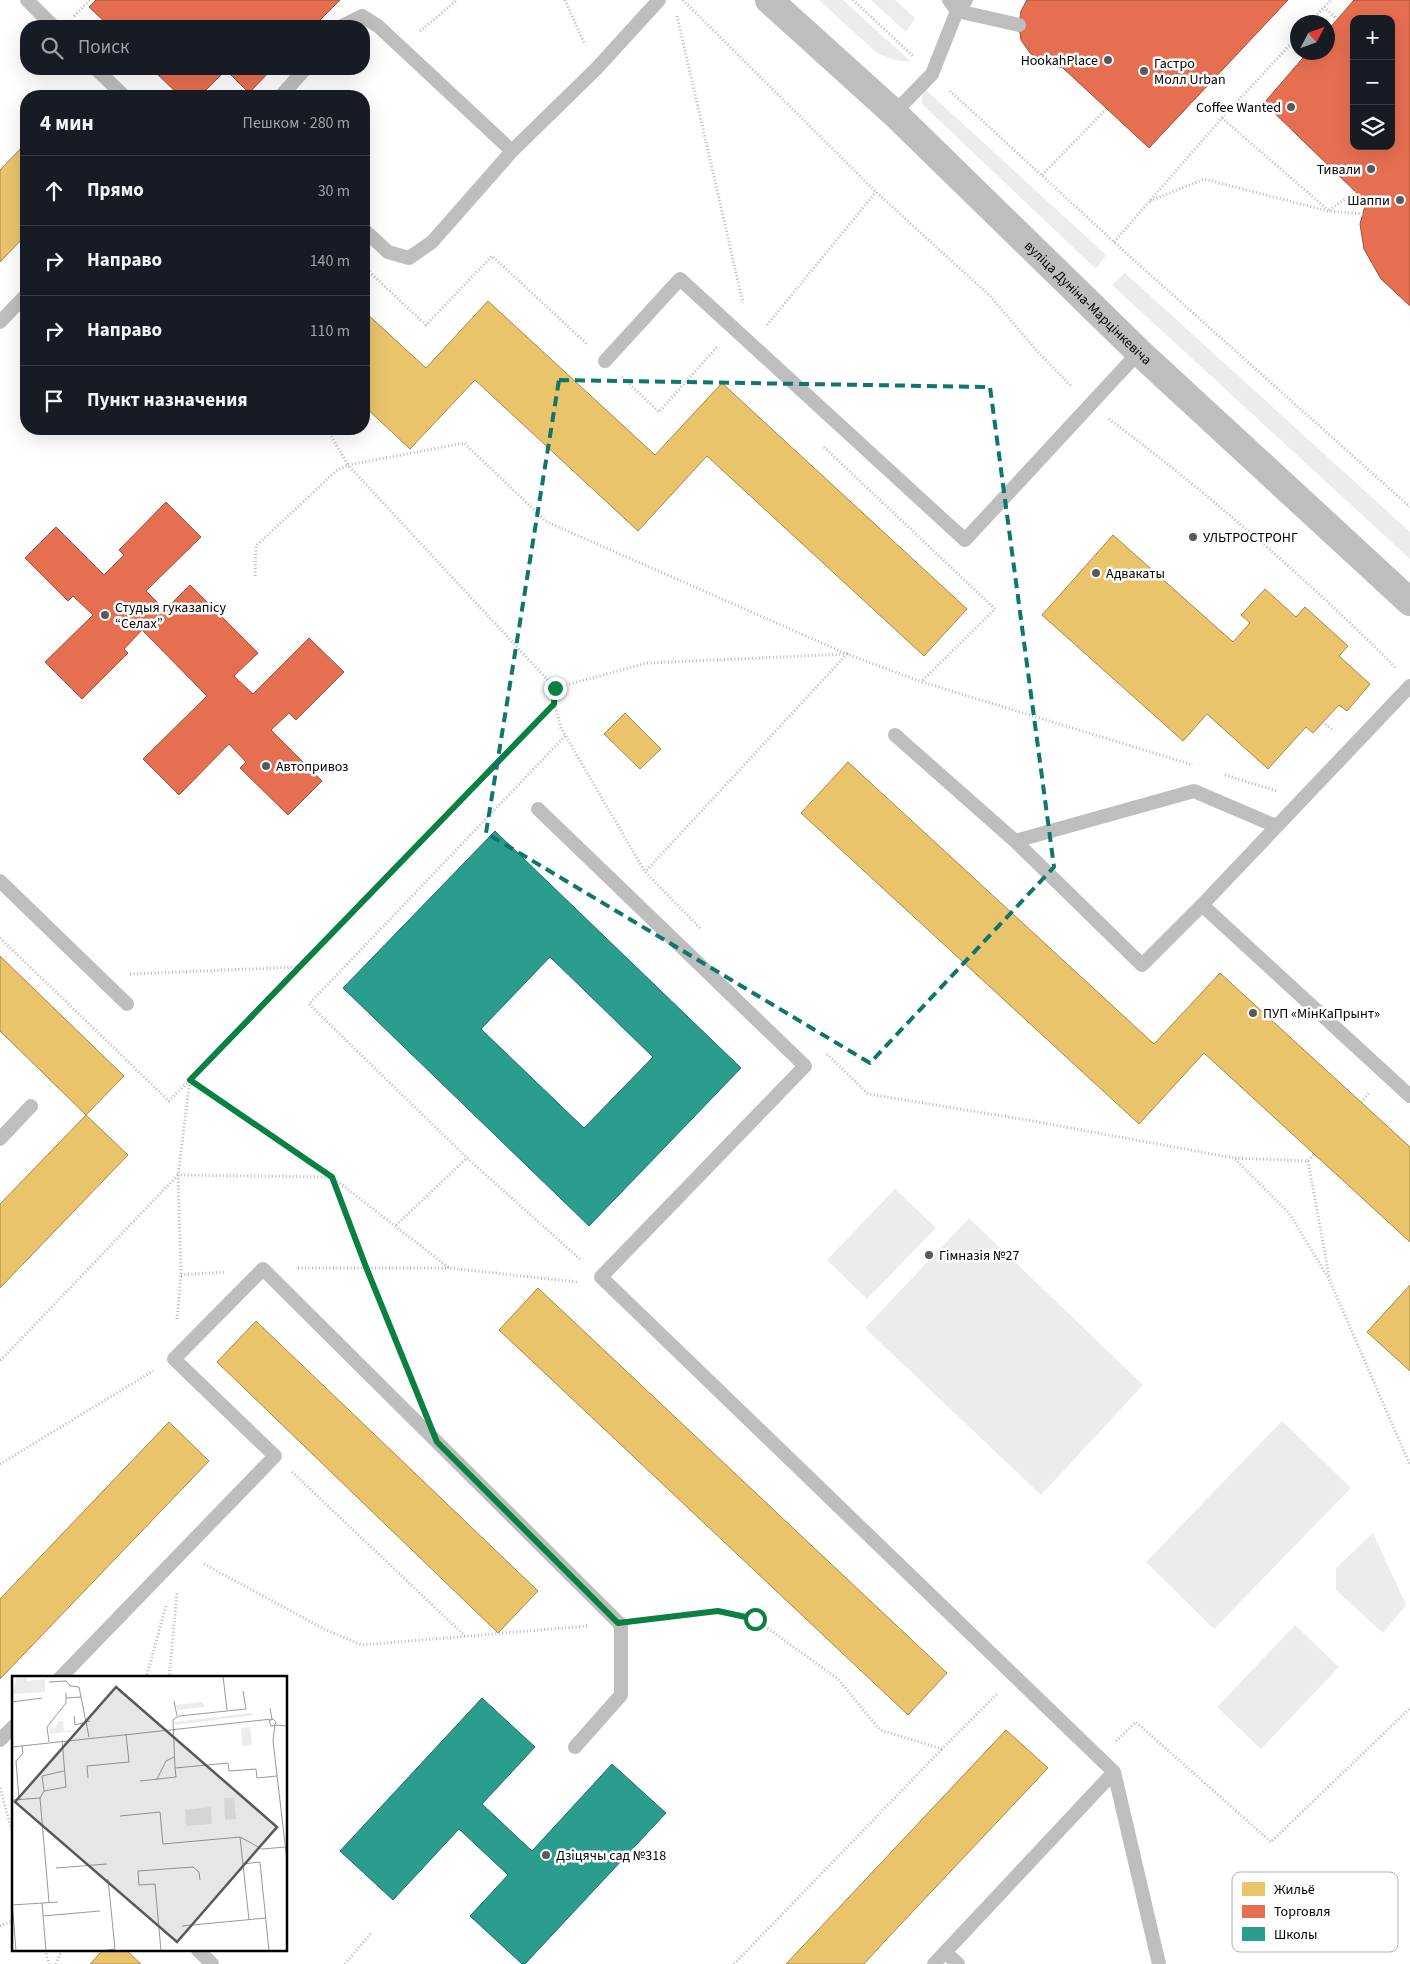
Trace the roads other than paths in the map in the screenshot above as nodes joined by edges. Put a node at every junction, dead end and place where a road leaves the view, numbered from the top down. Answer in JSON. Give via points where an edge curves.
{"nodes":[{"id":1,"x":659,"y":0,"type":"edge"},
{"id":2,"x":769,"y":0,"type":"edge"},
{"id":3,"x":966,"y":0,"type":"edge"},
{"id":4,"x":36,"y":3,"type":"edge"},
{"id":5,"x":953,"y":6,"type":"edge"},
{"id":6,"x":49,"y":20,"type":"edge"},
{"id":7,"x":354,"y":20,"type":"edge"},
{"id":8,"x":368,"y":20,"type":"edge"},
{"id":9,"x":370,"y":21,"type":"edge"},
{"id":10,"x":1019,"y":25,"type":"dead end"},
{"id":11,"x":102,"y":75,"type":"edge"},
{"id":12,"x":299,"y":75,"type":"edge"},
{"id":13,"x":118,"y":90,"type":"edge"},
{"id":14,"x":286,"y":90,"type":"edge"},
{"id":15,"x":894,"y":113,"type":"junction"},
{"id":16,"x":512,"y":151,"type":"junction"},
{"id":17,"x":370,"y":236,"type":"edge"},
{"id":18,"x":20,"y":301,"type":"edge"},
{"id":19,"x":0,"y":322,"type":"edge"},
{"id":20,"x":1139,"y":352,"type":"junction"},
{"id":21,"x":605,"y":361,"type":"road end"},
{"id":22,"x":1410,"y":602,"type":"edge"},
{"id":23,"x":1410,"y":686,"type":"edge"},
{"id":24,"x":895,"y":735,"type":"dead end"},
{"id":25,"x":538,"y":810,"type":"dead end"},
{"id":26,"x":1276,"y":826,"type":"junction"},
{"id":27,"x":1015,"y":841,"type":"junction"},
{"id":28,"x":0,"y":881,"type":"edge"},
{"id":29,"x":1202,"y":905,"type":"junction"},
{"id":30,"x":127,"y":1004,"type":"dead end"},
{"id":31,"x":1410,"y":1096,"type":"edge"},
{"id":32,"x":31,"y":1106,"type":"dead end"},
{"id":33,"x":0,"y":1139,"type":"edge"},
{"id":34,"x":62,"y":1676,"type":"edge"},
{"id":35,"x":12,"y":1728,"type":"edge"},
{"id":36,"x":0,"y":1740,"type":"edge"},
{"id":37,"x":575,"y":1747,"type":"dead end"},
{"id":38,"x":1114,"y":1772,"type":"junction"},
{"id":39,"x":200,"y":1952,"type":"edge"},
{"id":40,"x":945,"y":1952,"type":"junction"},
{"id":41,"x":212,"y":1964,"type":"edge"},
{"id":42,"x":934,"y":1964,"type":"edge"},
{"id":43,"x":958,"y":1964,"type":"edge"},
{"id":44,"x":1159,"y":1964,"type":"edge"}],
"edges":[{"from":1,"to":16,"type":"lane","via":[[596,69]]},
{"from":2,"to":15,"type":"street","name":"вуліца Дуніна-Марцінкевіча"},
{"from":3,"to":5,"type":"lane"},
{"from":4,"to":6,"type":"lane"},
{"from":5,"to":10,"type":"lane"},
{"from":5,"to":15,"type":"lane","via":[[932,74]]},
{"from":7,"to":8,"type":"lane","via":[[362,16]]},
{"from":9,"to":16,"type":"lane"},
{"from":11,"to":13,"type":"lane"},
{"from":12,"to":14,"type":"lane"},
{"from":15,"to":20,"type":"street","name":"вуліца Дуніна-Марцінкевіча"},
{"from":16,"to":17,"type":"lane","via":[[432,242],[409,258],[388,252]]},
{"from":18,"to":19,"type":"lane"},
{"from":20,"to":21,"type":"lane","via":[[965,540],[680,279]]},
{"from":20,"to":22,"type":"street","name":"вуліца Дуніна-Марцінкевіча"},
{"from":23,"to":26,"type":"lane"},
{"from":24,"to":27,"type":"lane"},
{"from":25,"to":38,"type":"lane","via":[[805,1066],[601,1277]]},
{"from":26,"to":27,"type":"lane","via":[[1194,791]]},
{"from":26,"to":29,"type":"lane"},
{"from":27,"to":29,"type":"lane","via":[[1142,965]]},
{"from":28,"to":30,"type":"lane"},
{"from":29,"to":31,"type":"lane"},
{"from":32,"to":33,"type":"lane"},
{"from":34,"to":37,"type":"lane","via":[[275,1456],[174,1359],[263,1269],[621,1626],[621,1695]]},
{"from":35,"to":36,"type":"lane"},
{"from":38,"to":40,"type":"lane"},
{"from":38,"to":44,"type":"lane"},
{"from":39,"to":41,"type":"lane"},
{"from":40,"to":42,"type":"lane"},
{"from":40,"to":43,"type":"lane"}]}
